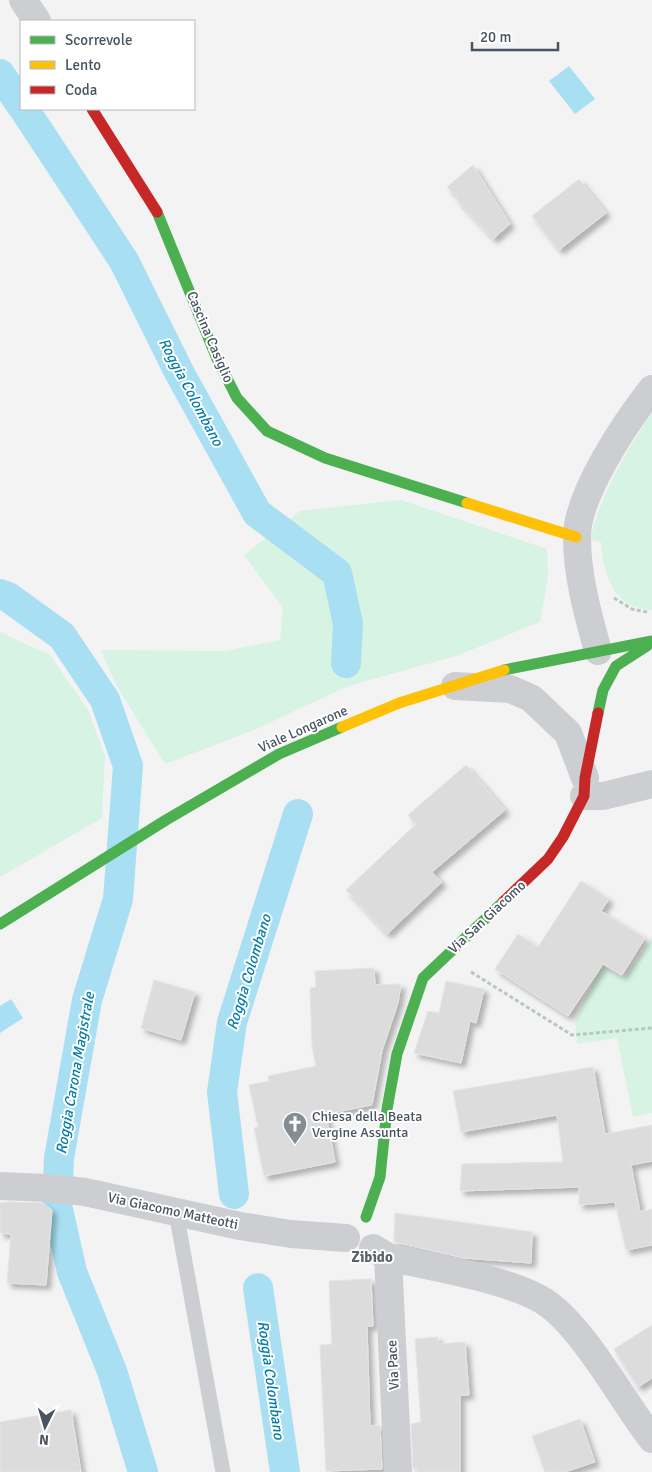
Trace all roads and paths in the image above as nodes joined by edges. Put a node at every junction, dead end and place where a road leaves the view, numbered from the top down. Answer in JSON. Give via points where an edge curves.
{"nodes":[{"id":1,"x":23,"y":0,"type":"edge"},
{"id":2,"x":36,"y":20,"type":"edge"},
{"id":3,"x":93,"y":110,"type":"edge"},
{"id":4,"x":652,"y":389,"type":"edge"},
{"id":5,"x":576,"y":537,"type":"junction"},
{"id":6,"x":652,"y":642,"type":"edge"},
{"id":7,"x":598,"y":651,"type":"junction"},
{"id":8,"x":455,"y":686,"type":"junction"},
{"id":9,"x":652,"y":784,"type":"edge"},
{"id":10,"x":585,"y":787,"type":"junction"},
{"id":11,"x":0,"y":924,"type":"edge"},
{"id":12,"x":444,"y":957,"type":"junction"},
{"id":13,"x":652,"y":1028,"type":"edge"},
{"id":14,"x":0,"y":1186,"type":"edge"},
{"id":15,"x":176,"y":1212,"type":"junction"},
{"id":16,"x":366,"y":1216,"type":"junction"},
{"id":17,"x":346,"y":1238,"type":"junction"},
{"id":18,"x":381,"y":1253,"type":"junction"},
{"id":19,"x":652,"y":1439,"type":"edge"},
{"id":20,"x":223,"y":1472,"type":"edge"},
{"id":21,"x":398,"y":1472,"type":"edge"}],
"edges":[{"from":1,"to":2,"type":"street"},
{"from":3,"to":5,"type":"street","name":"Cascina Casiglio","via":[[160,216],[216,358],[237,398],[267,431],[325,458]]},
{"from":4,"to":5,"type":"street","via":[[596,478],[583,508]]},
{"from":5,"to":7,"type":"street","via":[[585,601]]},
{"from":6,"to":7,"type":"street","name":"Viale Longarone"},
{"from":6,"to":10,"type":"street","name":"Via San Giacomo","via":[[616,666],[603,690]]},
{"from":7,"to":8,"type":"street","name":"Viale Longarone","via":[[514,667]]},
{"from":8,"to":10,"type":"street","via":[[510,689],[531,698],[568,733]]},
{"from":8,"to":11,"type":"street","name":"Viale Longarone","via":[[399,703],[279,754]]},
{"from":9,"to":10,"type":"street","via":[[603,796]]},
{"from":10,"to":12,"type":"street","name":"Via San Giacomo","via":[[563,837],[548,859]]},
{"from":12,"to":13,"type":"path","via":[[572,1035]]},
{"from":12,"to":16,"type":"street","name":"Via San Giacomo","via":[[423,978],[406,1022],[387,1109],[380,1177]]},
{"from":14,"to":15,"type":"street","name":"Via Giacomo Matteotti","via":[[85,1192]]},
{"from":15,"to":17,"type":"street","name":"Via Giacomo Matteotti","via":[[283,1232]]},
{"from":15,"to":20,"type":"lane"},
{"from":16,"to":17,"type":"street","via":[[350,1221]]},
{"from":16,"to":18,"type":"street","via":[[376,1222]]},
{"from":17,"to":18,"type":"street","via":[[354,1249]]},
{"from":18,"to":19,"type":"street","via":[[525,1292],[547,1303],[564,1317],[585,1344]]},
{"from":18,"to":21,"type":"street","name":"Via Pace"}]}
